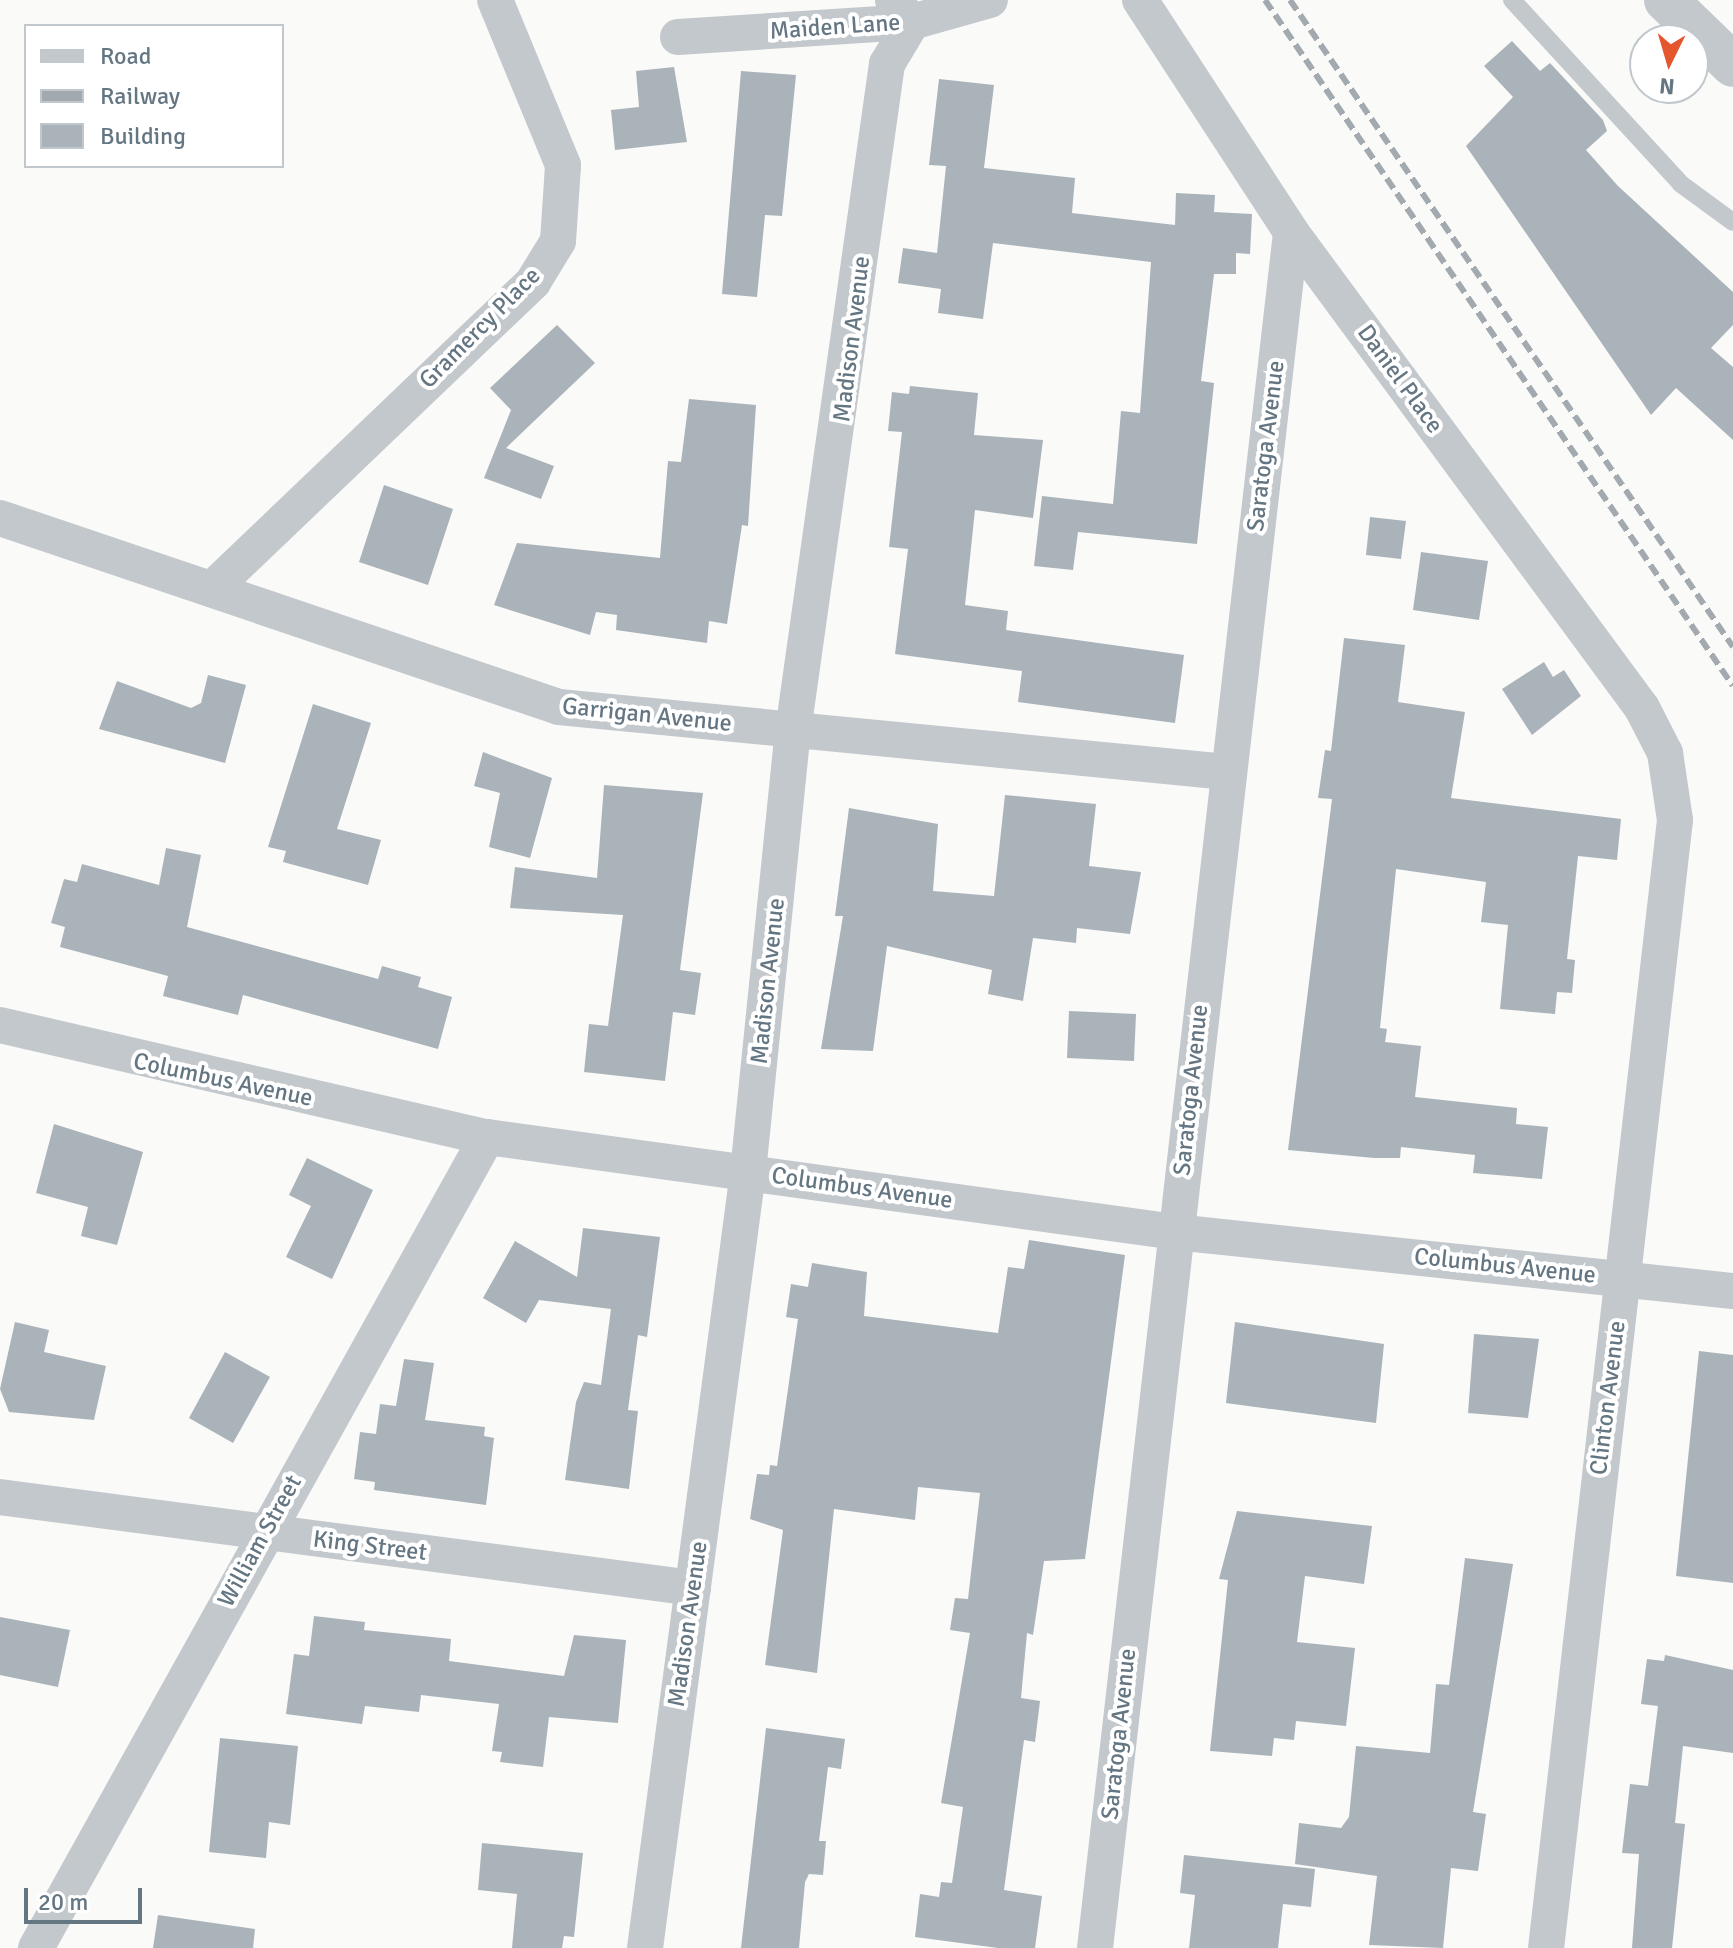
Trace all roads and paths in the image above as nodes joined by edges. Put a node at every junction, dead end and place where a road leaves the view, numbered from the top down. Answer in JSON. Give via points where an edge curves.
{"nodes":[{"id":1,"x":495,"y":0,"type":"edge"},
{"id":2,"x":990,"y":0,"type":"edge"},
{"id":3,"x":1140,"y":0,"type":"edge"},
{"id":4,"x":1512,"y":0,"type":"edge"},
{"id":5,"x":1666,"y":0,"type":"edge"},
{"id":6,"x":902,"y":11,"type":"edge"},
{"id":7,"x":678,"y":37,"type":"dead end"},
{"id":8,"x":1733,"y":65,"type":"edge"},
{"id":9,"x":1733,"y":222,"type":"edge"},
{"id":10,"x":1291,"y":232,"type":"junction"},
{"id":11,"x":1,"y":520,"type":"edge"},
{"id":12,"x":213,"y":588,"type":"junction"},
{"id":13,"x":793,"y":731,"type":"junction"},
{"id":14,"x":1665,"y":753,"type":"joint"},
{"id":15,"x":1227,"y":772,"type":"junction"},
{"id":16,"x":0,"y":1025,"type":"edge"},
{"id":17,"x":487,"y":1137,"type":"junction"},
{"id":18,"x":748,"y":1172,"type":"junction"},
{"id":19,"x":1175,"y":1232,"type":"junction"},
{"id":20,"x":1622,"y":1278,"type":"junction"},
{"id":21,"x":1733,"y":1291,"type":"edge"},
{"id":22,"x":0,"y":1497,"type":"edge"},
{"id":23,"x":264,"y":1532,"type":"junction"},
{"id":24,"x":693,"y":1588,"type":"junction"},
{"id":25,"x":36,"y":1948,"type":"edge"},
{"id":26,"x":645,"y":1948,"type":"edge"},
{"id":27,"x":1095,"y":1948,"type":"edge"},
{"id":28,"x":1546,"y":1948,"type":"edge"}],
"edges":[{"from":1,"to":12,"type":"street","name":"Gramercy Place","via":[[563,165],[558,241],[533,282]]},
{"from":2,"to":6,"type":"street","name":"Maiden Lane"},
{"from":3,"to":10,"type":"street","name":"Daniel Place"},
{"from":4,"to":9,"type":"lane","via":[[1681,184]]},
{"from":5,"to":8,"type":"street"},
{"from":6,"to":7,"type":"street","name":"Maiden Lane"},
{"from":6,"to":13,"type":"street","name":"Madison Avenue","via":[[887,64]]},
{"from":10,"to":14,"type":"street","name":"Daniel Place","via":[[1642,708]]},
{"from":10,"to":15,"type":"street","name":"Saratoga Avenue"},
{"from":11,"to":12,"type":"street","name":"Garrigan Avenue"},
{"from":12,"to":13,"type":"street","name":"Garrigan Avenue","via":[[559,707]]},
{"from":13,"to":15,"type":"street","name":"Garrigan Avenue"},
{"from":13,"to":18,"type":"street","name":"Madison Avenue"},
{"from":14,"to":20,"type":"street","name":"Clinton Avenue","via":[[1675,820]]},
{"from":15,"to":19,"type":"street","name":"Saratoga Avenue"},
{"from":16,"to":17,"type":"street","name":"Columbus Avenue"},
{"from":17,"to":18,"type":"street","name":"Columbus Avenue"},
{"from":17,"to":23,"type":"street","name":"William Street"},
{"from":18,"to":19,"type":"street","name":"Columbus Avenue"},
{"from":18,"to":24,"type":"street","name":"Madison Avenue"},
{"from":19,"to":20,"type":"street","name":"Columbus Avenue"},
{"from":19,"to":27,"type":"street","name":"Saratoga Avenue"},
{"from":20,"to":21,"type":"street","name":"Columbus Avenue"},
{"from":20,"to":28,"type":"street","name":"Clinton Avenue"},
{"from":22,"to":23,"type":"street","name":"King Street"},
{"from":23,"to":24,"type":"street","name":"King Street"},
{"from":23,"to":25,"type":"street","name":"William Street"},
{"from":24,"to":26,"type":"street","name":"Madison Avenue"}]}
